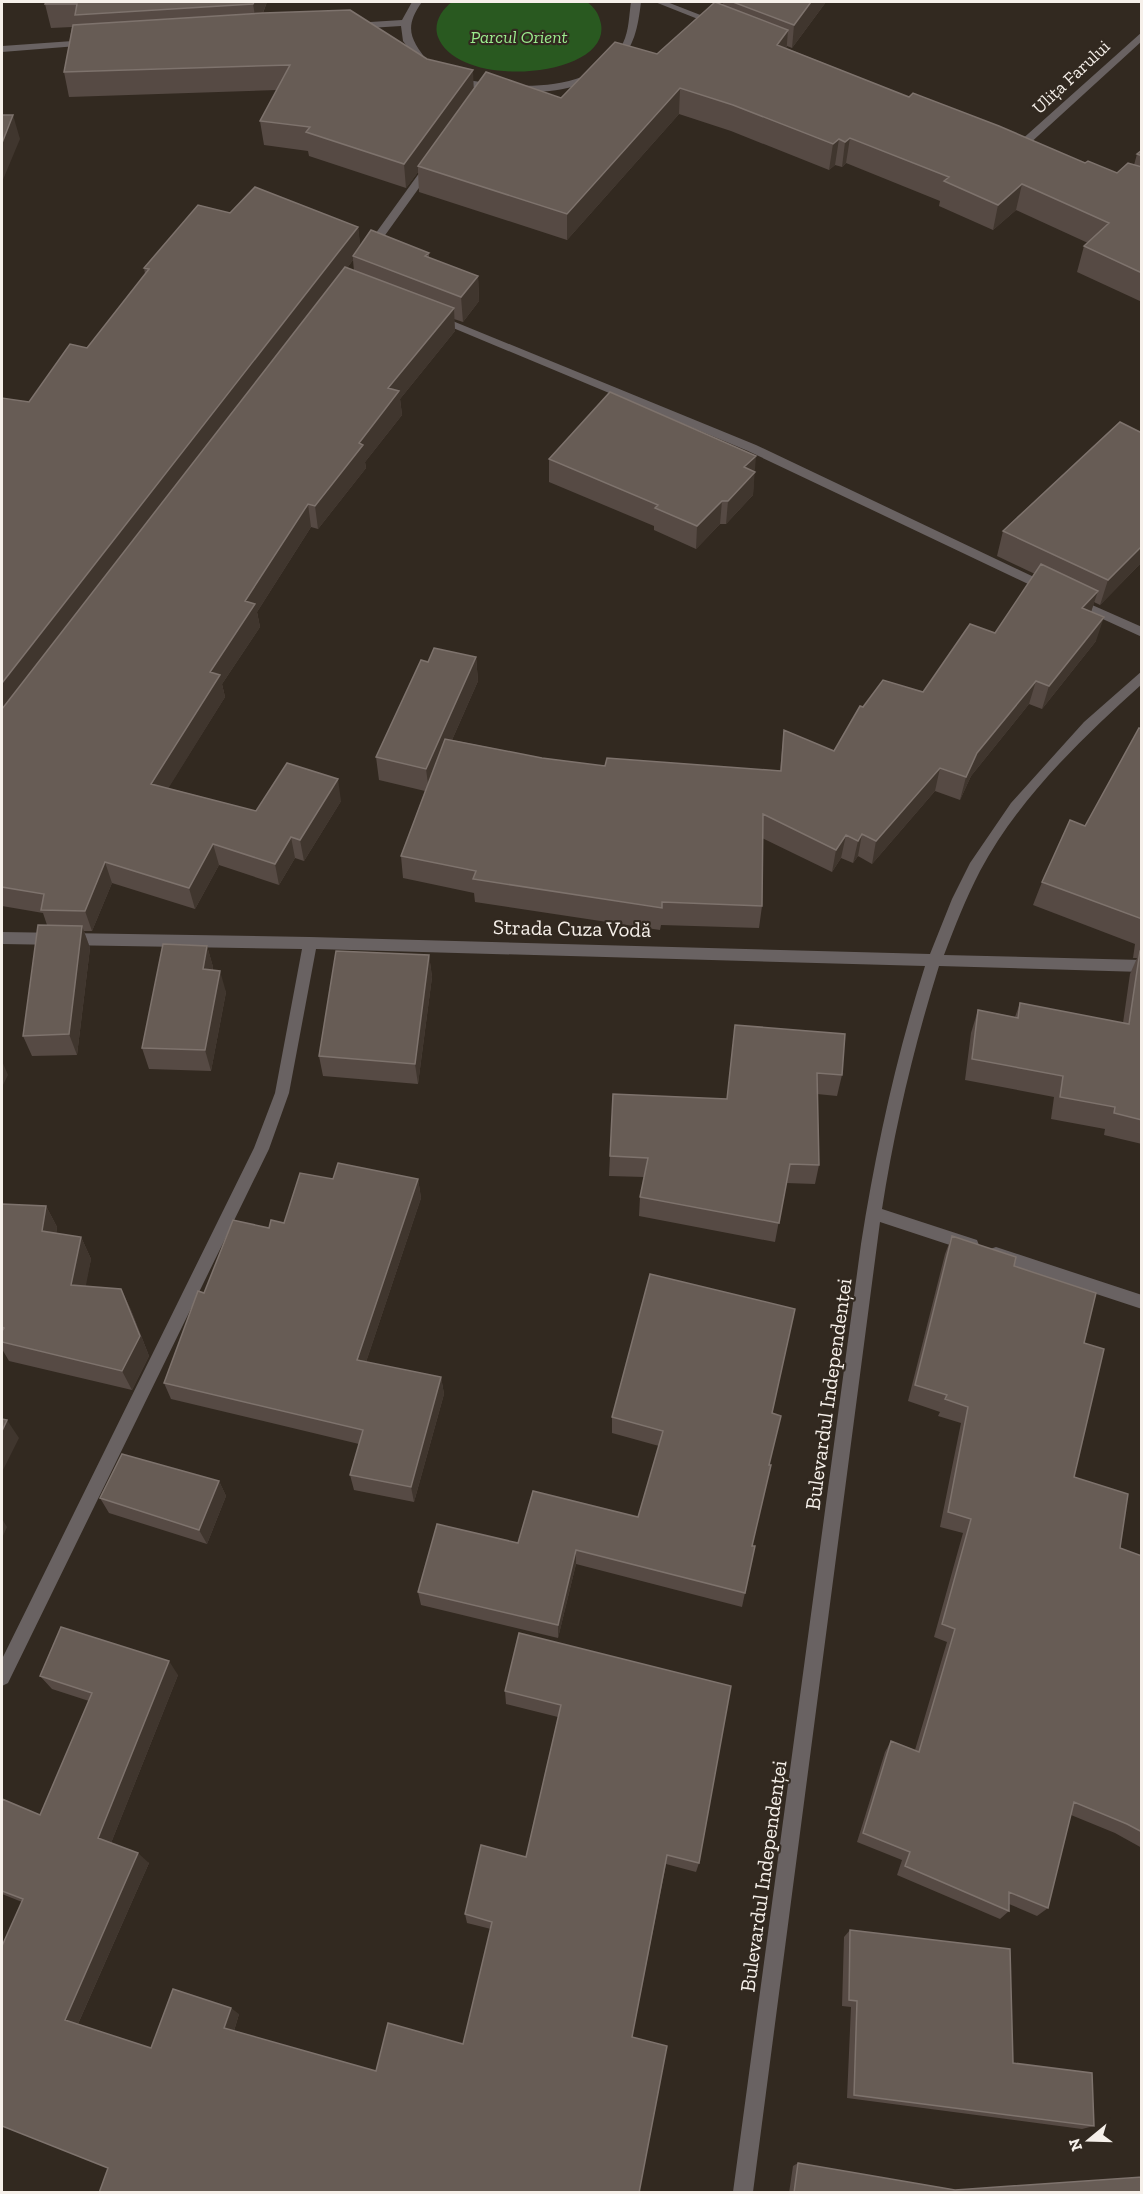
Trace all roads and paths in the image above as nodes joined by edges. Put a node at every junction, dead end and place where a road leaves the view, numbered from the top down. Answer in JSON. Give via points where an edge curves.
{"nodes":[{"id":1,"x":417,"y":2,"type":"edge"},
{"id":2,"x":636,"y":2,"type":"edge"},
{"id":3,"x":660,"y":2,"type":"edge"},
{"id":4,"x":405,"y":23,"type":"junction"},
{"id":5,"x":345,"y":27,"type":"edge"},
{"id":6,"x":726,"y":27,"type":"edge"},
{"id":7,"x":1142,"y":34,"type":"edge"},
{"id":8,"x":96,"y":43,"type":"edge"},
{"id":9,"x":2,"y":49,"type":"edge"},
{"id":10,"x":432,"y":69,"type":"edge"},
{"id":11,"x":447,"y":77,"type":"edge"},
{"id":12,"x":1012,"y":140,"type":"edge"},
{"id":13,"x":1023,"y":144,"type":"junction"},
{"id":14,"x":1034,"y":148,"type":"edge"},
{"id":15,"x":440,"y":153,"type":"edge"},
{"id":16,"x":359,"y":264,"type":"edge"},
{"id":17,"x":423,"y":312,"type":"edge"},
{"id":18,"x":1142,"y":633,"type":"edge"},
{"id":19,"x":1142,"y":676,"type":"edge"},
{"id":20,"x":2,"y":938,"type":"edge"},
{"id":21,"x":310,"y":943,"type":"junction"},
{"id":22,"x":934,"y":958,"type":"junction"},
{"id":23,"x":1142,"y":966,"type":"edge"},
{"id":24,"x":875,"y":1213,"type":"junction"},
{"id":25,"x":1142,"y":1302,"type":"edge"},
{"id":26,"x":2,"y":1677,"type":"edge"},
{"id":27,"x":743,"y":2193,"type":"edge"}],
"edges":[{"from":1,"to":4,"type":"street"},
{"from":2,"to":11,"type":"street","via":[[626,45],[618,56],[600,70],[570,83],[484,93]]},
{"from":3,"to":6,"type":"street"},
{"from":4,"to":5,"type":"street"},
{"from":4,"to":10,"type":"street","via":[[407,43]]},
{"from":7,"to":13,"type":"street","name":"Ulița Farului"},
{"from":8,"to":9,"type":"street"},
{"from":12,"to":13,"type":"street"},
{"from":13,"to":14,"type":"street"},
{"from":15,"to":16,"type":"street"},
{"from":17,"to":18,"type":"street","via":[[752,448]]},
{"from":19,"to":22,"type":"street","name":"Bulevardul Independenței","via":[[1070,744],[989,843],[960,896]]},
{"from":20,"to":21,"type":"street","name":"Strada Cuza Vodă"},
{"from":21,"to":22,"type":"street","name":"Strada Cuza Vodă"},
{"from":21,"to":26,"type":"street","via":[[282,1093],[261,1149]]},
{"from":22,"to":23,"type":"street","name":"Strada Cuza Vodă"},
{"from":22,"to":24,"type":"street","name":"Bulevardul Independenței","via":[[906,1048]]},
{"from":24,"to":25,"type":"street"},
{"from":24,"to":27,"type":"street","name":"Bulevardul Independenței"}]}
